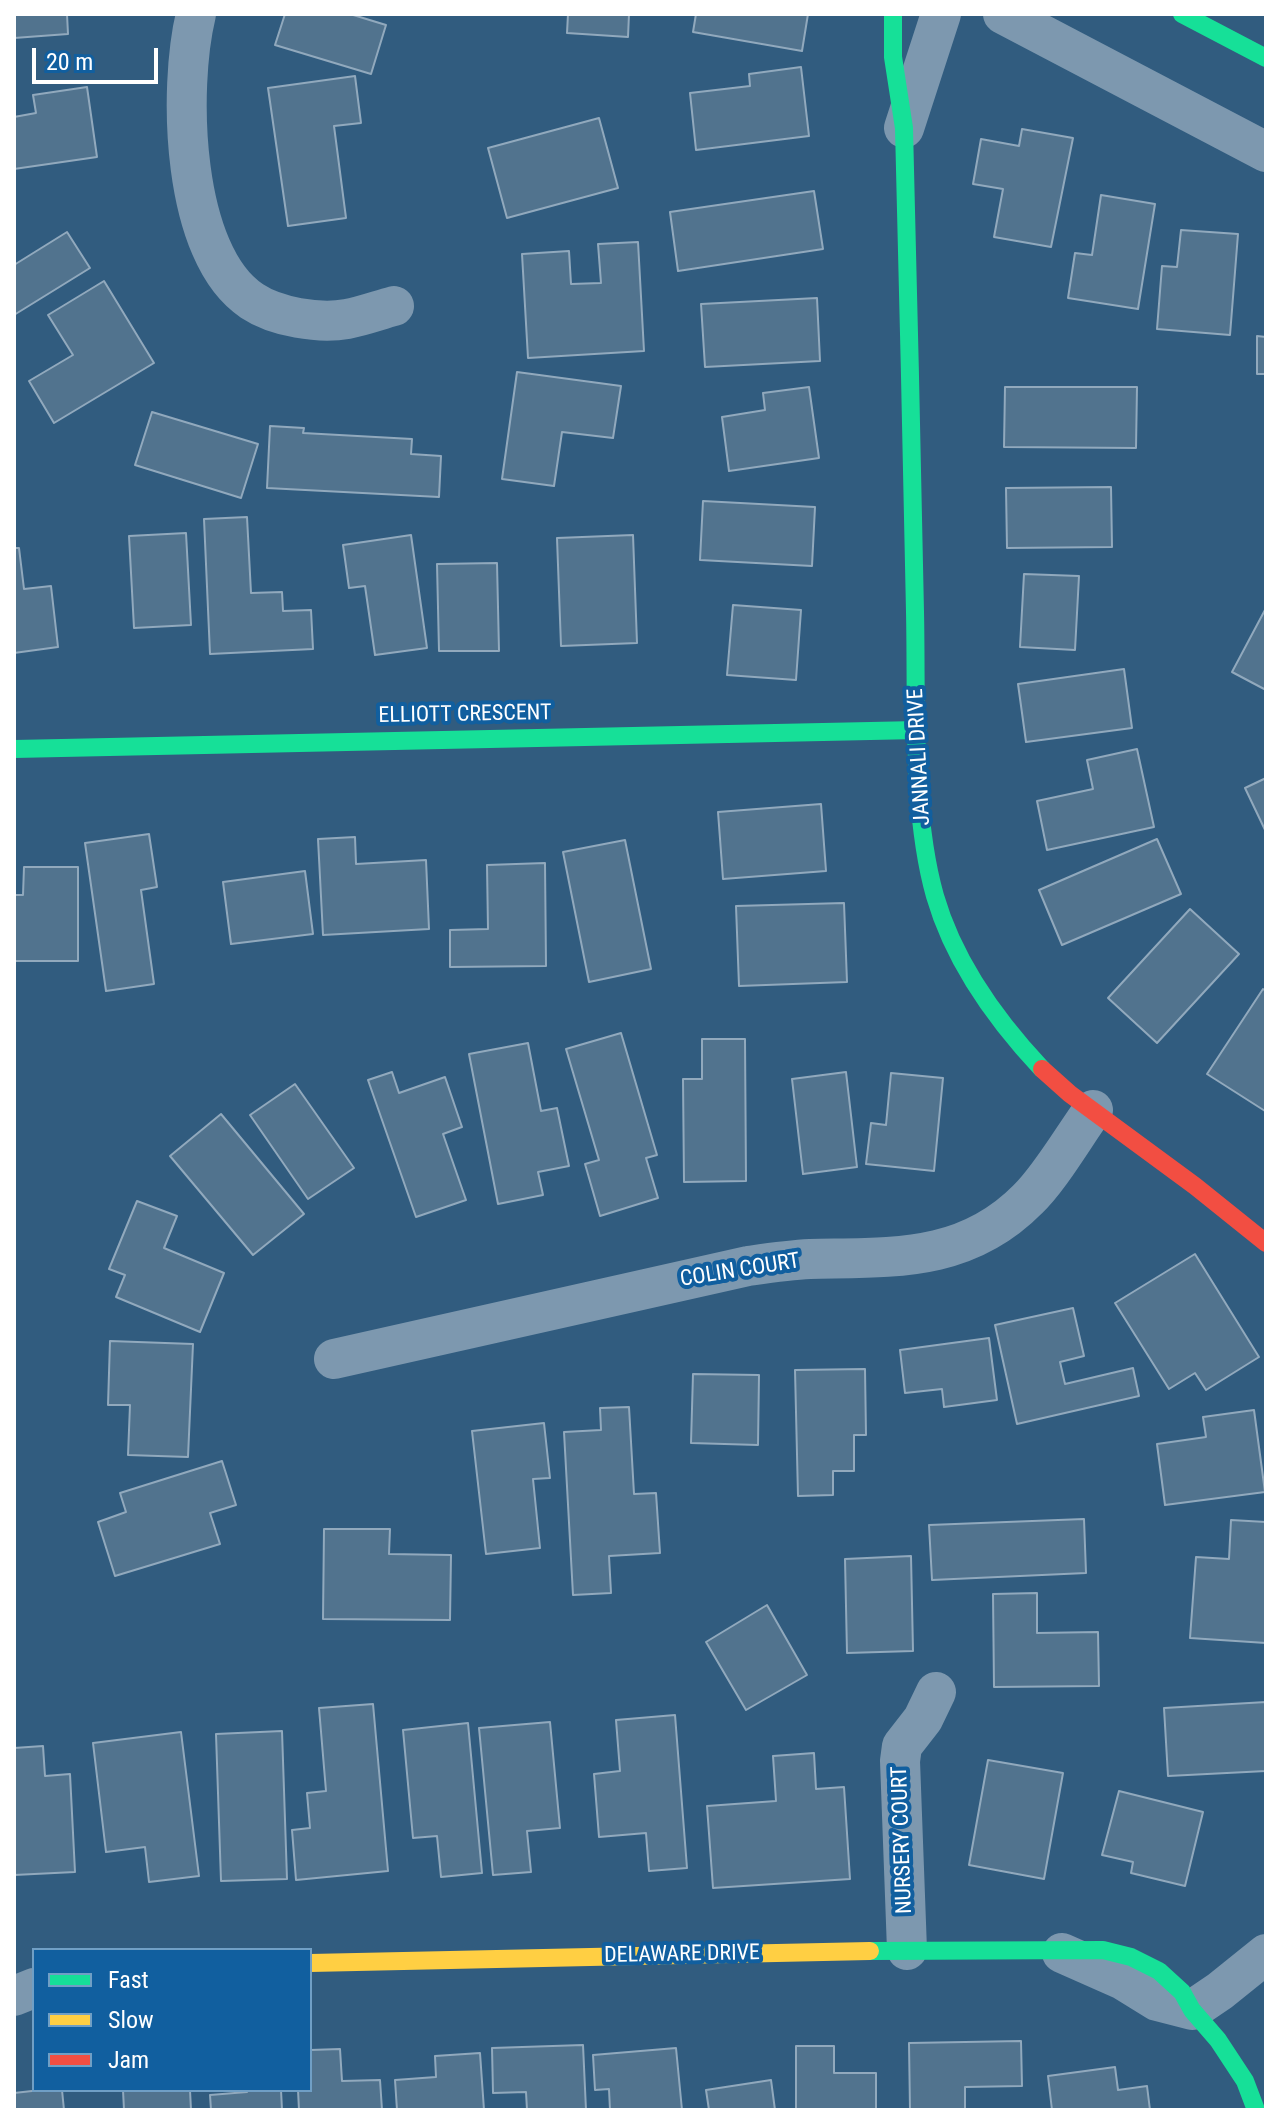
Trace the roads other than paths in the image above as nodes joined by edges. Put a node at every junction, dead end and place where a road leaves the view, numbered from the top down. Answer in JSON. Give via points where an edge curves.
{"nodes":[{"id":1,"x":196,"y":14,"type":"edge"},
{"id":2,"x":893,"y":14,"type":"edge"},
{"id":3,"x":941,"y":14,"type":"edge"},
{"id":4,"x":1003,"y":14,"type":"edge"},
{"id":5,"x":1182,"y":14,"type":"edge"},
{"id":6,"x":1224,"y":24,"type":"edge"},
{"id":7,"x":1266,"y":58,"type":"edge"},
{"id":8,"x":904,"y":128,"type":"junction"},
{"id":9,"x":1266,"y":152,"type":"edge"},
{"id":10,"x":394,"y":306,"type":"dead end"},
{"id":11,"x":918,"y":730,"type":"junction"},
{"id":12,"x":14,"y":749,"type":"edge"},
{"id":13,"x":1093,"y":1110,"type":"junction"},
{"id":14,"x":1266,"y":1243,"type":"edge"},
{"id":15,"x":334,"y":1359,"type":"dead end"},
{"id":16,"x":936,"y":1692,"type":"dead end"},
{"id":17,"x":907,"y":1950,"type":"junction"},
{"id":18,"x":1054,"y":1950,"type":"joint"},
{"id":19,"x":1266,"y":1957,"type":"edge"},
{"id":20,"x":312,"y":1963,"type":"edge"},
{"id":21,"x":1192,"y":2010,"type":"junction"},
{"id":22,"x":1218,"y":2040,"type":"junction"},
{"id":23,"x":1256,"y":2110,"type":"edge"}],
"edges":[{"from":1,"to":10,"type":"street","via":[[187,91],[190,160],[197,210],[211,251],[229,279],[251,301],[310,318],[345,319]]},
{"from":2,"to":8,"type":"street","name":"JANNALI DRIVE","via":[[894,68]]},
{"from":3,"to":8,"type":"street","name":"JANNALI DRIVE"},
{"from":4,"to":9,"type":"street"},
{"from":5,"to":6,"type":"street"},
{"from":6,"to":7,"type":"street"},
{"from":8,"to":11,"type":"street","name":"JANNALI DRIVE"},
{"from":11,"to":12,"type":"street","name":"ELLIOTT CRESCENT"},
{"from":11,"to":13,"type":"street","name":"JANNALI DRIVE","via":[[929,871],[960,956],[992,1008],[1042,1069]]},
{"from":13,"to":14,"type":"street","name":"JANNALI DRIVE"},
{"from":13,"to":15,"type":"street","name":"COLIN COURT","via":[[1029,1198],[998,1225],[955,1247],[923,1255],[748,1266]]},
{"from":16,"to":17,"type":"street","name":"NURSERY COURT","via":[[902,1746],[900,1761]]},
{"from":17,"to":18,"type":"street","name":"DELAWARE DRIVE"},
{"from":17,"to":20,"type":"street","name":"DELAWARE DRIVE"},
{"from":18,"to":21,"type":"street","name":"DELAWARE DRIVE","via":[[1157,2001]]},
{"from":19,"to":21,"type":"street"},
{"from":19,"to":22,"type":"street"},
{"from":21,"to":22,"type":"street"},
{"from":22,"to":23,"type":"street","via":[[1245,2081]]}]}
